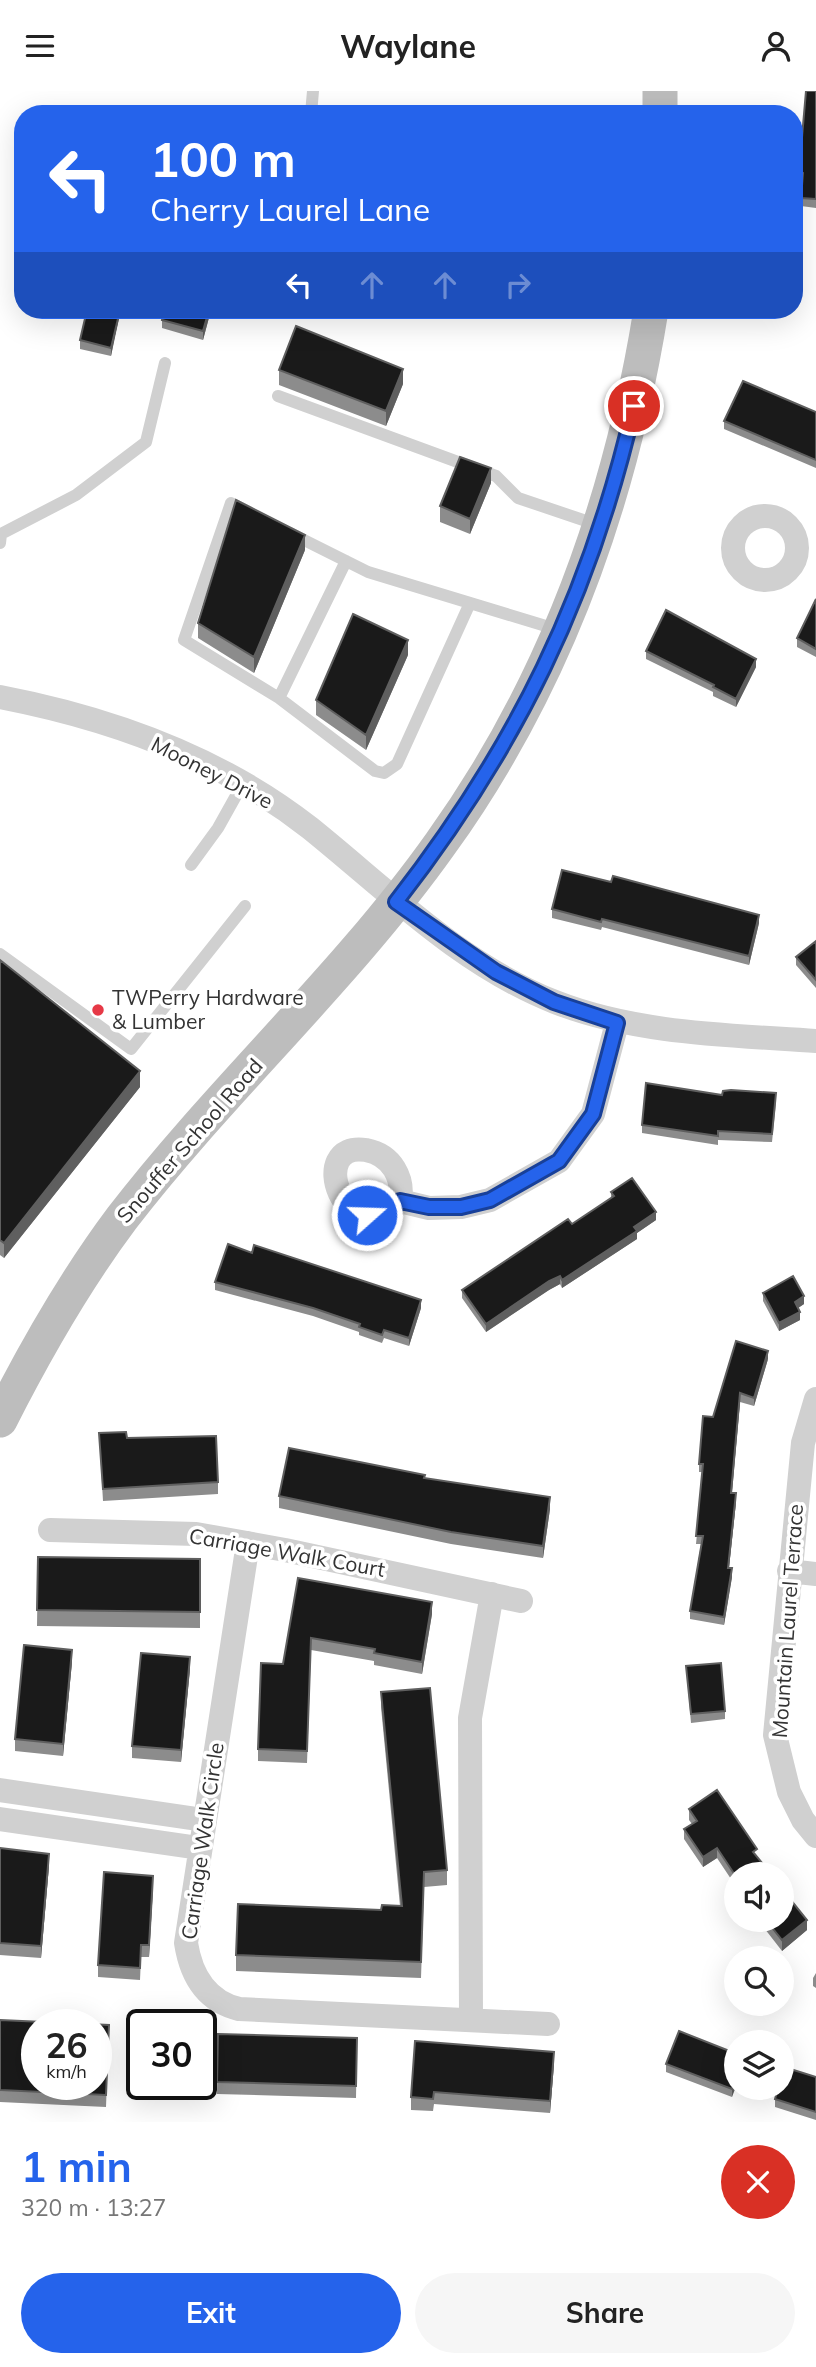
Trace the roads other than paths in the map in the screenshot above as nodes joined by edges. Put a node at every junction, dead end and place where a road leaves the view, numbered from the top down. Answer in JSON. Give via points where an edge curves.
{"nodes":[{"id":1,"x":650,"y":319,"type":"edge"},
{"id":2,"x":165,"y":363,"type":"dead end"},
{"id":3,"x":278,"y":396,"type":"dead end"},
{"id":4,"x":602,"y":526,"type":"junction"},
{"id":5,"x":0,"y":543,"type":"edge"},
{"id":6,"x":346,"y":561,"type":"junction"},
{"id":7,"x":470,"y":603,"type":"junction"},
{"id":8,"x":562,"y":631,"type":"junction"},
{"id":9,"x":0,"y":697,"type":"edge"},
{"id":10,"x":279,"y":698,"type":"junction"},
{"id":11,"x":243,"y":785,"type":"junction"},
{"id":12,"x":191,"y":865,"type":"dead end"},
{"id":13,"x":396,"y":902,"type":"junction"},
{"id":14,"x":245,"y":906,"type":"dead end"},
{"id":15,"x":0,"y":954,"type":"edge"},
{"id":16,"x":617,"y":1023,"type":"junction"},
{"id":17,"x":816,"y":1041,"type":"edge"},
{"id":18,"x":400,"y":1201,"type":"dead end"},
{"id":19,"x":816,"y":1399,"type":"edge"},
{"id":20,"x":0,"y":1420,"type":"edge"},
{"id":21,"x":50,"y":1530,"type":"dead end"},
{"id":22,"x":248,"y":1543,"type":"junction"},
{"id":23,"x":789,"y":1571,"type":"junction"},
{"id":24,"x":816,"y":1574,"type":"edge"},
{"id":25,"x":492,"y":1594,"type":"junction"},
{"id":26,"x":521,"y":1601,"type":"dead end"},
{"id":27,"x":0,"y":1790,"type":"edge"},
{"id":28,"x":0,"y":1819,"type":"edge"},
{"id":29,"x":204,"y":1820,"type":"junction"},
{"id":30,"x":816,"y":1836,"type":"edge"},
{"id":31,"x":199,"y":1848,"type":"junction"},
{"id":32,"x":471,"y":2019,"type":"junction"},
{"id":33,"x":548,"y":2024,"type":"dead end"}],
"edges":[{"from":1,"to":4,"type":"main road","name":"Snouffer School Road","via":[[639,382]]},
{"from":2,"to":5,"type":"lane","via":[[146,442],[76,495],[1,534]]},
{"from":3,"to":4,"type":"lane","via":[[496,476],[518,498]]},
{"from":4,"to":8,"type":"main road","name":"Snouffer School Road"},
{"from":6,"to":7,"type":"lane"},
{"from":6,"to":10,"type":"lane"},
{"from":6,"to":10,"type":"lane","via":[[231,503],[184,640]]},
{"from":7,"to":8,"type":"lane"},
{"from":7,"to":10,"type":"lane","via":[[393,771],[375,771]]},
{"from":8,"to":13,"type":"main road","name":"Snouffer School Road","via":[[481,785]]},
{"from":9,"to":11,"type":"street","name":"Mooney Drive","via":[[105,723],[184,753]]},
{"from":11,"to":12,"type":"lane"},
{"from":11,"to":13,"type":"street","name":"Mooney Drive","via":[[308,827]]},
{"from":13,"to":16,"type":"street","name":"Mooney Drive","via":[[496,972],[554,1002]]},
{"from":13,"to":20,"type":"main road","name":"Snouffer School Road","via":[[123,1217],[63,1302]]},
{"from":14,"to":15,"type":"lane","via":[[131,1049]]},
{"from":16,"to":17,"type":"street","name":"Mooney Drive"},
{"from":16,"to":18,"type":"street","via":[[593,1114],[559,1161],[490,1200],[461,1207]]},
{"from":19,"to":23,"type":"street","name":"Mountain Laurel Terrace","via":[[803,1443]]},
{"from":21,"to":22,"type":"street","name":"Carriage Walk Court","via":[[196,1534]]},
{"from":22,"to":25,"type":"street","name":"Carriage Walk Court"},
{"from":22,"to":29,"type":"street","name":"Carriage Walk Circle"},
{"from":23,"to":24,"type":"street"},
{"from":23,"to":30,"type":"street","name":"Mountain Laurel Terrace","via":[[775,1735],[789,1792]]},
{"from":25,"to":26,"type":"street","name":"Carriage Walk Court"},
{"from":25,"to":32,"type":"street","via":[[470,1718]]},
{"from":27,"to":29,"type":"street"},
{"from":28,"to":31,"type":"street"},
{"from":29,"to":31,"type":"street","name":"Carriage Walk Circle"},
{"from":31,"to":32,"type":"street","name":"Carriage Walk Circle","via":[[186,1943],[189,1962],[209,1996],[239,2009]]},
{"from":32,"to":33,"type":"street","name":"Carriage Walk Circle"}]}
